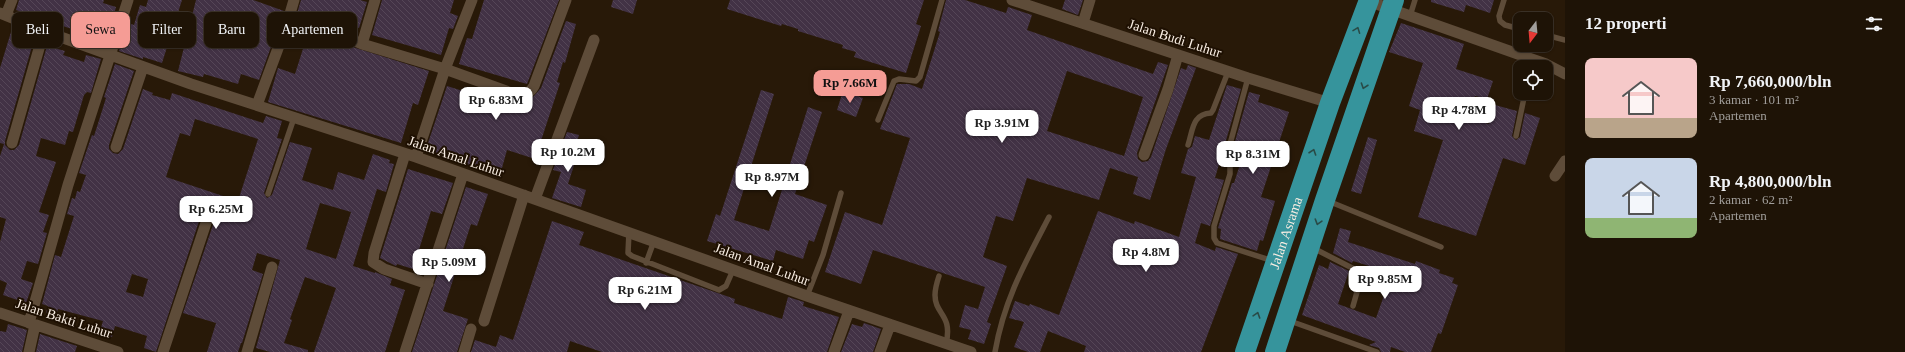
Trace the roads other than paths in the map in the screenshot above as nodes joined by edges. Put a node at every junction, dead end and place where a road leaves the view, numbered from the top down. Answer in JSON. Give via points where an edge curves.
{"nodes":[{"id":1,"x":12,"y":0,"type":"edge"},
{"id":2,"x":128,"y":0,"type":"edge"},
{"id":3,"x":294,"y":0,"type":"edge"},
{"id":4,"x":375,"y":0,"type":"edge"},
{"id":5,"x":472,"y":0,"type":"edge"},
{"id":6,"x":566,"y":0,"type":"edge"},
{"id":7,"x":942,"y":0,"type":"edge"},
{"id":8,"x":1012,"y":0,"type":"edge"},
{"id":9,"x":1090,"y":0,"type":"edge"},
{"id":10,"x":1368,"y":0,"type":"edge"},
{"id":11,"x":1415,"y":0,"type":"edge"},
{"id":12,"x":1504,"y":0,"type":"edge"},
{"id":13,"x":1040,"y":4,"type":"edge"},
{"id":14,"x":1393,"y":5,"type":"edge"},
{"id":15,"x":3,"y":14,"type":"edge"},
{"id":16,"x":1410,"y":16,"type":"junction"},
{"id":17,"x":1083,"y":24,"type":"junction"},
{"id":18,"x":1513,"y":27,"type":"edge"},
{"id":19,"x":1553,"y":37,"type":"edge"},
{"id":20,"x":63,"y":38,"type":"edge"},
{"id":21,"x":594,"y":40,"type":"dead end"},
{"id":22,"x":1565,"y":40,"type":"edge"},
{"id":23,"x":357,"y":42,"type":"edge"},
{"id":24,"x":362,"y":44,"type":"junction"},
{"id":25,"x":39,"y":48,"type":"edge"},
{"id":26,"x":109,"y":54,"type":"junction"},
{"id":27,"x":1178,"y":55,"type":"junction"},
{"id":28,"x":1523,"y":60,"type":"edge"},
{"id":29,"x":143,"y":67,"type":"junction"},
{"id":30,"x":445,"y":69,"type":"junction"},
{"id":31,"x":1553,"y":70,"type":"edge"},
{"id":32,"x":1228,"y":72,"type":"junction"},
{"id":33,"x":1565,"y":74,"type":"edge"},
{"id":34,"x":1248,"y":78,"type":"junction"},
{"id":35,"x":1524,"y":100,"type":"edge"},
{"id":36,"x":1330,"y":103,"type":"junction"},
{"id":37,"x":257,"y":105,"type":"junction"},
{"id":38,"x":294,"y":118,"type":"junction"},
{"id":39,"x":878,"y":120,"type":"dead end"},
{"id":40,"x":1516,"y":136,"type":"dead end"},
{"id":41,"x":12,"y":142,"type":"dead end"},
{"id":42,"x":1188,"y":145,"type":"dead end"},
{"id":43,"x":116,"y":147,"type":"dead end"},
{"id":44,"x":405,"y":154,"type":"junction"},
{"id":45,"x":1144,"y":154,"type":"dead end"},
{"id":46,"x":416,"y":157,"type":"junction"},
{"id":47,"x":1565,"y":161,"type":"edge"},
{"id":48,"x":463,"y":174,"type":"junction"},
{"id":49,"x":1555,"y":176,"type":"dead end"},
{"id":50,"x":841,"y":193,"type":"dead end"},
{"id":51,"x":268,"y":194,"type":"dead end"},
{"id":52,"x":524,"y":195,"type":"junction"},
{"id":53,"x":535,"y":199,"type":"junction"},
{"id":54,"x":1325,"y":200,"type":"junction"},
{"id":55,"x":208,"y":217,"type":"dead end"},
{"id":56,"x":1049,"y":217,"type":"dead end"},
{"id":57,"x":629,"y":232,"type":"junction"},
{"id":58,"x":654,"y":241,"type":"junction"},
{"id":59,"x":1310,"y":247,"type":"junction"},
{"id":60,"x":1441,"y":247,"type":"dead end"},
{"id":61,"x":1275,"y":262,"type":"junction"},
{"id":62,"x":646,"y":263,"type":"junction"},
{"id":63,"x":272,"y":267,"type":"dead end"},
{"id":64,"x":733,"y":270,"type":"junction"},
{"id":65,"x":939,"y":276,"type":"dead end"},
{"id":66,"x":428,"y":284,"type":"junction"},
{"id":67,"x":807,"y":296,"type":"junction"},
{"id":68,"x":1353,"y":306,"type":"dead end"},
{"id":69,"x":849,"y":310,"type":"junction"},
{"id":70,"x":0,"y":313,"type":"edge"},
{"id":71,"x":1286,"y":319,"type":"junction"},
{"id":72,"x":484,"y":321,"type":"dead end"},
{"id":73,"x":32,"y":324,"type":"junction"},
{"id":74,"x":890,"y":325,"type":"junction"},
{"id":75,"x":472,"y":329,"type":"dead end"},
{"id":76,"x":946,"y":344,"type":"junction"},
{"id":77,"x":28,"y":352,"type":"edge"},
{"id":78,"x":118,"y":352,"type":"edge"},
{"id":79,"x":163,"y":352,"type":"edge"},
{"id":80,"x":247,"y":352,"type":"edge"},
{"id":81,"x":405,"y":352,"type":"edge"},
{"id":82,"x":464,"y":352,"type":"edge"},
{"id":83,"x":834,"y":352,"type":"edge"},
{"id":84,"x":880,"y":352,"type":"edge"},
{"id":85,"x":971,"y":352,"type":"edge"},
{"id":86,"x":995,"y":352,"type":"edge"},
{"id":87,"x":1245,"y":352,"type":"edge"},
{"id":88,"x":1275,"y":352,"type":"edge"},
{"id":89,"x":1377,"y":352,"type":"edge"}],
"edges":[{"from":1,"to":15,"type":"street"},
{"from":2,"to":26,"type":"street"},
{"from":3,"to":37,"type":"street"},
{"from":4,"to":24,"type":"street"},
{"from":5,"to":30,"type":"street"},
{"from":6,"to":30,"type":"street","via":[[530,92],[517,95]]},
{"from":7,"to":39,"type":"lane","via":[[920,77],[916,81],[899,79],[892,84]]},
{"from":8,"to":13,"type":"street","name":"Jalan Budi Luhur"},
{"from":9,"to":17,"type":"street"},
{"from":10,"to":14,"type":"street"},
{"from":36,"to":10,"type":"highway","name":"Jalan Asrama","one_way":true},
{"from":11,"to":16,"type":"lane"},
{"from":12,"to":18,"type":"lane","via":[[1500,21]]},
{"from":13,"to":17,"type":"street","name":"Jalan Budi Luhur"},
{"from":14,"to":16,"type":"street"},
{"from":14,"to":54,"type":"highway","name":"Jalan Asrama","one_way":true},
{"from":16,"to":28,"type":"street"},
{"from":17,"to":27,"type":"street","name":"Jalan Budi Luhur"},
{"from":19,"to":22,"type":"lane"},
{"from":20,"to":26,"type":"street","name":"Jalan Amal Luhur"},
{"from":21,"to":53,"type":"street"},
{"from":23,"to":24,"type":"street"},
{"from":24,"to":30,"type":"street"},
{"from":25,"to":41,"type":"street"},
{"from":26,"to":29,"type":"street","name":"Jalan Amal Luhur"},
{"from":26,"to":73,"type":"street","via":[[68,185]]},
{"from":27,"to":32,"type":"street","name":"Jalan Budi Luhur"},
{"from":27,"to":45,"type":"street"},
{"from":29,"to":37,"type":"street","name":"Jalan Amal Luhur"},
{"from":29,"to":43,"type":"street"},
{"from":30,"to":46,"type":"street"},
{"from":31,"to":33,"type":"street"},
{"from":32,"to":34,"type":"street","name":"Jalan Budi Luhur"},
{"from":32,"to":42,"type":"lane","via":[[1212,112],[1203,113],[1197,118]]},
{"from":34,"to":36,"type":"street","name":"Jalan Budi Luhur"},
{"from":34,"to":61,"type":"lane","via":[[1230,144],[1231,169],[1214,226],[1214,238],[1217,243]]},
{"from":35,"to":40,"type":"lane"},
{"from":61,"to":36,"type":"highway","name":"Jalan Asrama","one_way":true},
{"from":37,"to":38,"type":"street","name":"Jalan Amal Luhur"},
{"from":38,"to":44,"type":"street","name":"Jalan Amal Luhur"},
{"from":38,"to":51,"type":"lane"},
{"from":44,"to":46,"type":"street","name":"Jalan Amal Luhur"},
{"from":44,"to":66,"type":"street","via":[[373,262],[384,269]]},
{"from":46,"to":48,"type":"street","name":"Jalan Amal Luhur"},
{"from":47,"to":49,"type":"street"},
{"from":48,"to":52,"type":"street","name":"Jalan Amal Luhur"},
{"from":48,"to":66,"type":"street"},
{"from":50,"to":67,"type":"lane","via":[[823,255]]},
{"from":52,"to":53,"type":"street","name":"Jalan Amal Luhur"},
{"from":52,"to":72,"type":"street"},
{"from":53,"to":57,"type":"street","name":"Jalan Amal Luhur"},
{"from":54,"to":59,"type":"highway","name":"Jalan Asrama","one_way":true},
{"from":54,"to":60,"type":"lane"},
{"from":55,"to":79,"type":"street"},
{"from":56,"to":86,"type":"lane","via":[[1012,289],[1001,322]]},
{"from":57,"to":58,"type":"street","name":"Jalan Amal Luhur"},
{"from":57,"to":62,"type":"lane","via":[[628,253]]},
{"from":58,"to":62,"type":"lane"},
{"from":58,"to":64,"type":"street","name":"Jalan Amal Luhur"},
{"from":59,"to":68,"type":"lane","via":[[1360,272],[1361,278]]},
{"from":59,"to":71,"type":"highway","name":"Jalan Asrama"},
{"from":87,"to":61,"type":"highway","name":"Jalan Asrama","one_way":true},
{"from":62,"to":64,"type":"lane","via":[[719,290],[726,286]]},
{"from":63,"to":80,"type":"street"},
{"from":64,"to":67,"type":"street","name":"Jalan Amal Luhur"},
{"from":65,"to":76,"type":"lane","via":[[935,296],[948,324]]},
{"from":66,"to":81,"type":"street"},
{"from":67,"to":69,"type":"street","name":"Jalan Amal Luhur"},
{"from":69,"to":74,"type":"street","name":"Jalan Amal Luhur"},
{"from":69,"to":83,"type":"street"},
{"from":70,"to":73,"type":"street","name":"Jalan Bakti Luhur"},
{"from":71,"to":88,"type":"highway","name":"Jalan Asrama"},
{"from":71,"to":89,"type":"lane"},
{"from":73,"to":77,"type":"street"},
{"from":73,"to":78,"type":"street","name":"Jalan Bakti Luhur"},
{"from":74,"to":76,"type":"street","name":"Jalan Amal Luhur"},
{"from":74,"to":84,"type":"street"},
{"from":75,"to":82,"type":"street"},
{"from":76,"to":85,"type":"street","name":"Jalan Amal Luhur"}]}
